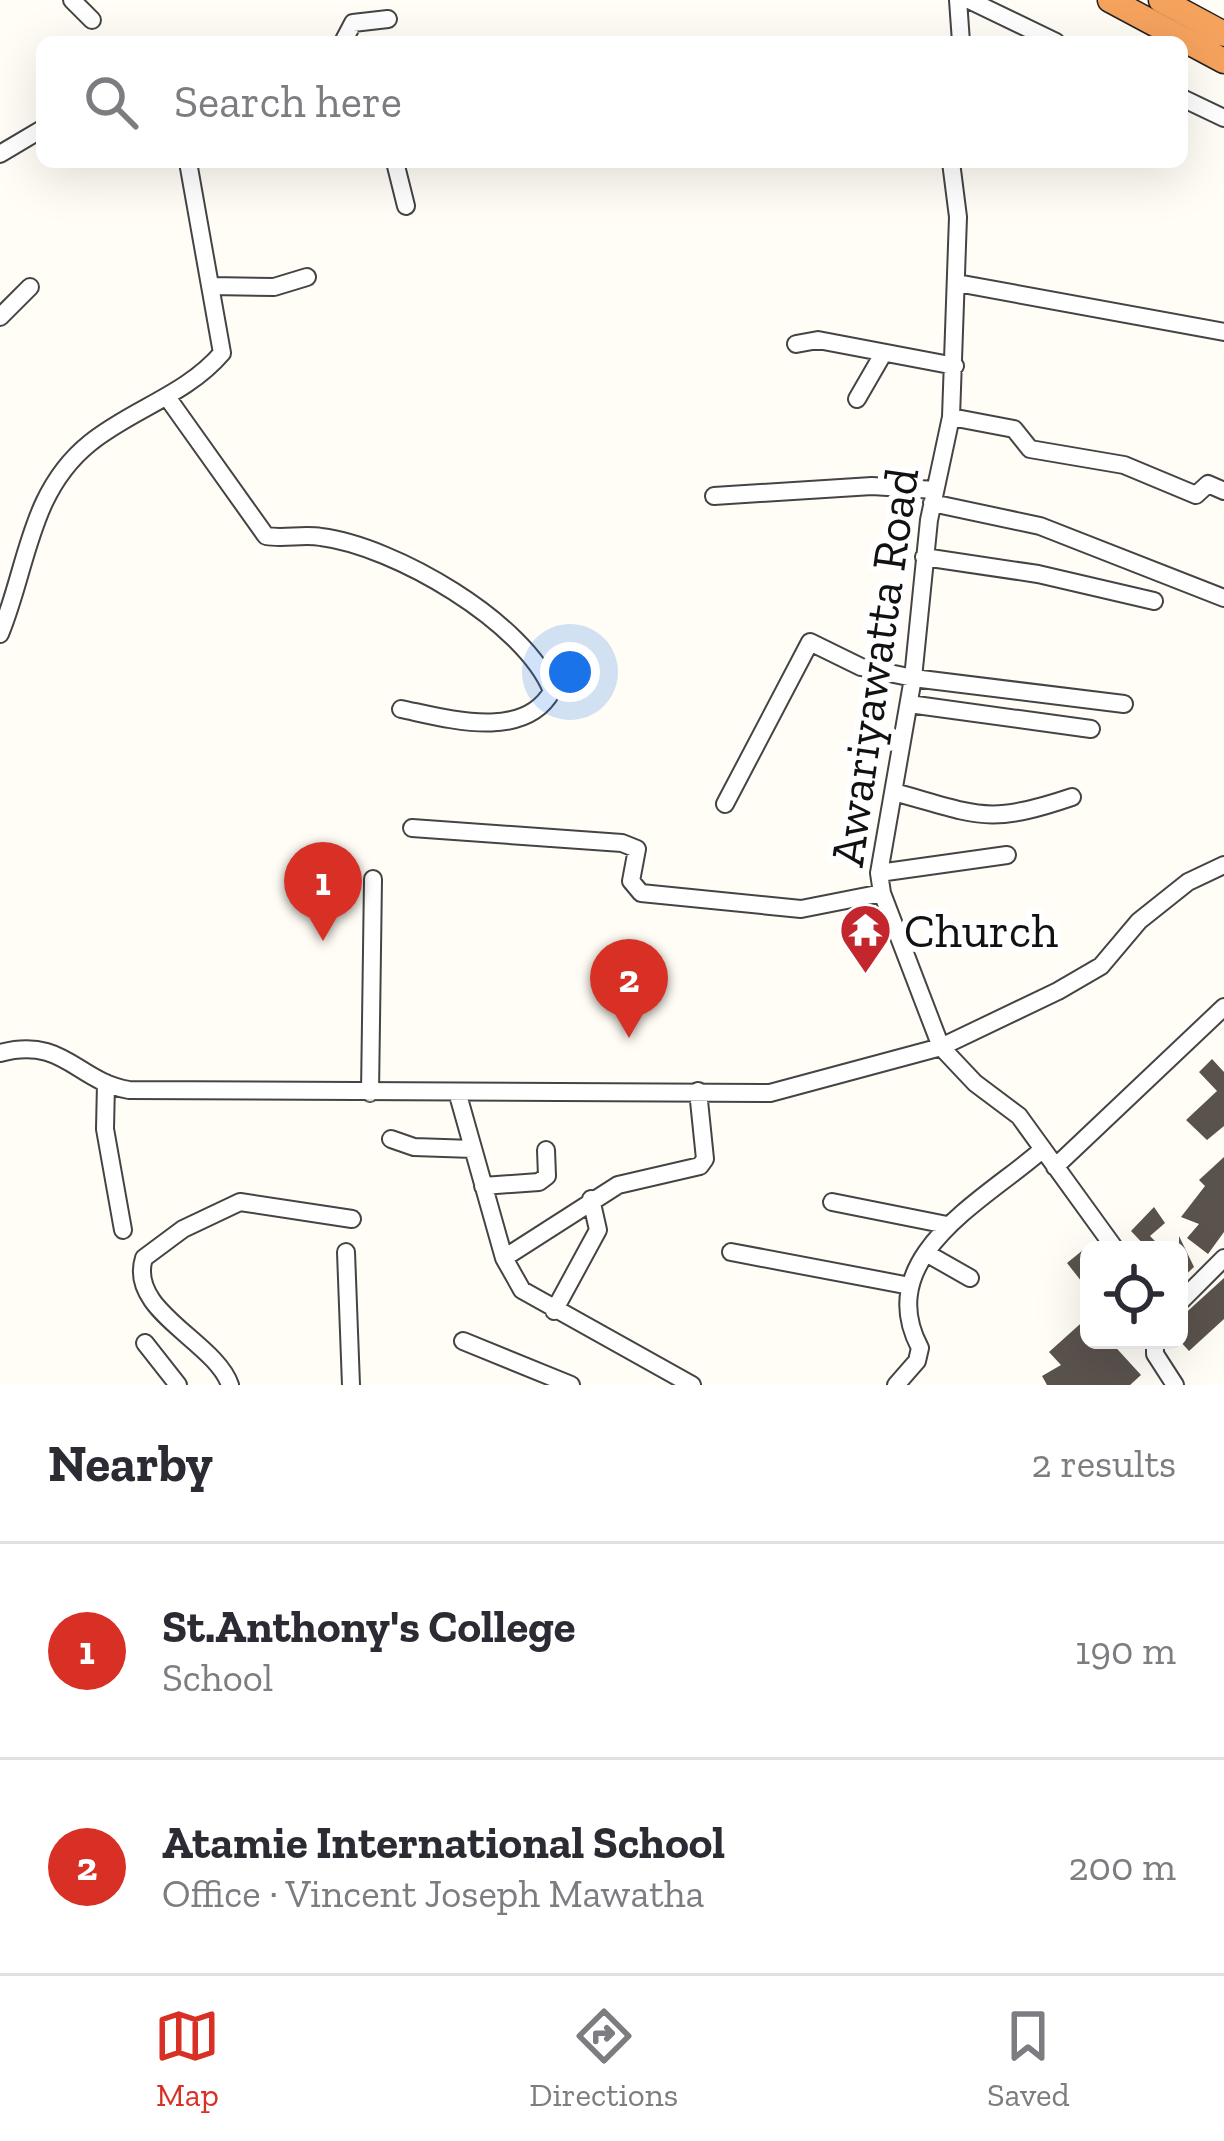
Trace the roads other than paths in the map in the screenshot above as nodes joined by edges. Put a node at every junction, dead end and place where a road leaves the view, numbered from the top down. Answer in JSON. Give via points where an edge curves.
{"nodes":[{"id":1,"x":72,"y":0,"type":"edge"},
{"id":2,"x":958,"y":0,"type":"edge"},
{"id":3,"x":969,"y":0,"type":"edge"},
{"id":4,"x":1110,"y":0,"type":"edge"},
{"id":5,"x":1161,"y":0,"type":"edge"},
{"id":6,"x":92,"y":20,"type":"dead end"},
{"id":7,"x":388,"y":20,"type":"dead end"},
{"id":8,"x":1224,"y":34,"type":"edge"},
{"id":9,"x":346,"y":36,"type":"edge"},
{"id":10,"x":961,"y":36,"type":"edge"},
{"id":11,"x":1044,"y":36,"type":"edge"},
{"id":12,"x":1177,"y":36,"type":"edge"},
{"id":13,"x":1188,"y":42,"type":"edge"},
{"id":14,"x":1224,"y":61,"type":"edge"},
{"id":15,"x":1188,"y":101,"type":"edge"},
{"id":16,"x":1224,"y":118,"type":"edge"},
{"id":17,"x":36,"y":133,"type":"edge"},
{"id":18,"x":0,"y":154,"type":"edge"},
{"id":19,"x":189,"y":168,"type":"edge"},
{"id":20,"x":396,"y":168,"type":"edge"},
{"id":21,"x":952,"y":168,"type":"edge"},
{"id":22,"x":406,"y":206,"type":"dead end"},
{"id":23,"x":307,"y":277,"type":"dead end"},
{"id":24,"x":957,"y":283,"type":"junction"},
{"id":25,"x":211,"y":286,"type":"junction"},
{"id":26,"x":30,"y":287,"type":"dead end"},
{"id":27,"x":0,"y":317,"type":"edge"},
{"id":28,"x":1224,"y":332,"type":"edge"},
{"id":29,"x":796,"y":344,"type":"dead end"},
{"id":30,"x":884,"y":354,"type":"junction"},
{"id":31,"x":955,"y":366,"type":"junction"},
{"id":32,"x":167,"y":397,"type":"junction"},
{"id":33,"x":857,"y":399,"type":"dead end"},
{"id":34,"x":950,"y":417,"type":"junction"},
{"id":35,"x":1224,"y":491,"type":"edge"},
{"id":36,"x":714,"y":496,"type":"dead end"},
{"id":37,"x":933,"y":496,"type":"junction"},
{"id":38,"x":924,"y":557,"type":"junction"},
{"id":39,"x":1224,"y":598,"type":"edge"},
{"id":40,"x":1154,"y":601,"type":"dead end"},
{"id":41,"x":0,"y":634,"type":"edge"},
{"id":42,"x":913,"y":677,"type":"junction"},
{"id":43,"x":909,"y":704,"type":"junction"},
{"id":44,"x":1124,"y":704,"type":"dead end"},
{"id":45,"x":401,"y":709,"type":"dead end"},
{"id":46,"x":1091,"y":729,"type":"dead end"},
{"id":47,"x":894,"y":792,"type":"junction"},
{"id":48,"x":1072,"y":797,"type":"dead end"},
{"id":49,"x":725,"y":804,"type":"dead end"},
{"id":50,"x":412,"y":827,"type":"dead end"},
{"id":51,"x":1007,"y":855,"type":"dead end"},
{"id":52,"x":1224,"y":866,"type":"edge"},
{"id":53,"x":879,"y":873,"type":"junction"},
{"id":54,"x":373,"y":879,"type":"dead end"},
{"id":55,"x":881,"y":893,"type":"junction"},
{"id":56,"x":1224,"y":1007,"type":"edge"},
{"id":57,"x":941,"y":1047,"type":"junction"},
{"id":58,"x":0,"y":1052,"type":"edge"},
{"id":59,"x":106,"y":1083,"type":"junction"},
{"id":60,"x":698,"y":1090,"type":"junction"},
{"id":61,"x":370,"y":1093,"type":"junction"},
{"id":62,"x":458,"y":1095,"type":"junction"},
{"id":63,"x":391,"y":1139,"type":"dead end"},
{"id":64,"x":473,"y":1149,"type":"junction"},
{"id":65,"x":1042,"y":1149,"type":"junction"},
{"id":66,"x":546,"y":1150,"type":"dead end"},
{"id":67,"x":1055,"y":1167,"type":"junction"},
{"id":68,"x":483,"y":1186,"type":"junction"},
{"id":69,"x":591,"y":1199,"type":"junction"},
{"id":70,"x":832,"y":1202,"type":"dead end"},
{"id":71,"x":352,"y":1219,"type":"dead end"},
{"id":72,"x":947,"y":1225,"type":"junction"},
{"id":73,"x":123,"y":1230,"type":"dead end"},
{"id":74,"x":1109,"y":1241,"type":"edge"},
{"id":75,"x":346,"y":1252,"type":"dead end"},
{"id":76,"x":731,"y":1252,"type":"dead end"},
{"id":77,"x":926,"y":1252,"type":"junction"},
{"id":78,"x":504,"y":1258,"type":"junction"},
{"id":79,"x":1224,"y":1258,"type":"edge"},
{"id":80,"x":970,"y":1278,"type":"dead end"},
{"id":81,"x":910,"y":1286,"type":"junction"},
{"id":82,"x":1188,"y":1294,"type":"edge"},
{"id":83,"x":554,"y":1311,"type":"junction"},
{"id":84,"x":463,"y":1341,"type":"dead end"},
{"id":85,"x":145,"y":1343,"type":"dead end"},
{"id":86,"x":1155,"y":1349,"type":"edge"},
{"id":87,"x":1171,"y":1384,"type":"edge"},
{"id":88,"x":178,"y":1385,"type":"edge"},
{"id":89,"x":230,"y":1385,"type":"edge"},
{"id":90,"x":352,"y":1385,"type":"edge"},
{"id":91,"x":571,"y":1385,"type":"edge"},
{"id":92,"x":692,"y":1385,"type":"edge"},
{"id":93,"x":896,"y":1385,"type":"edge"}],
"edges":[{"from":1,"to":6,"type":"street"},
{"from":2,"to":10,"type":"street"},
{"from":3,"to":11,"type":"street"},
{"from":4,"to":12,"type":"highway"},
{"from":5,"to":8,"type":"highway"},
{"from":7,"to":9,"type":"street","via":[[352,23]]},
{"from":13,"to":14,"type":"highway"},
{"from":15,"to":16,"type":"street"},
{"from":17,"to":18,"type":"street"},
{"from":19,"to":25,"type":"street"},
{"from":20,"to":22,"type":"street"},
{"from":21,"to":24,"type":"street","name":"Awariyawatta Road"},
{"from":23,"to":25,"type":"street","via":[[274,287]]},
{"from":24,"to":28,"type":"street"},
{"from":24,"to":31,"type":"street","name":"Awariyawatta Road"},
{"from":25,"to":32,"type":"street","via":[[222,353]]},
{"from":26,"to":27,"type":"street"},
{"from":29,"to":30,"type":"street","via":[[818,340]]},
{"from":30,"to":31,"type":"street"},
{"from":30,"to":33,"type":"street"},
{"from":31,"to":34,"type":"street","name":"Awariyawatta Road"},
{"from":32,"to":41,"type":"street","via":[[91,442],[57,477],[32,523]]},
{"from":32,"to":45,"type":"street","via":[[266,536],[322,537],[416,568],[532,652],[552,691],[529,712],[491,723]]},
{"from":34,"to":35,"type":"street","via":[[1014,429],[1030,449],[1124,465],[1196,495],[1208,484]]},
{"from":34,"to":37,"type":"street","name":"Awariyawatta Road"},
{"from":36,"to":37,"type":"street","via":[[872,486]]},
{"from":37,"to":38,"type":"street","name":"Awariyawatta Road"},
{"from":37,"to":39,"type":"street","via":[[1040,526]]},
{"from":38,"to":40,"type":"street"},
{"from":38,"to":42,"type":"street","name":"Awariyawatta Road"},
{"from":42,"to":43,"type":"street","name":"Awariyawatta Road"},
{"from":42,"to":44,"type":"street"},
{"from":42,"to":49,"type":"street","via":[[861,667],[810,642]]},
{"from":43,"to":46,"type":"street"},
{"from":43,"to":47,"type":"street","name":"Awariyawatta Road"},
{"from":47,"to":48,"type":"street","via":[[989,818]]},
{"from":47,"to":53,"type":"street","name":"Awariyawatta Road"},
{"from":50,"to":55,"type":"street","via":[[622,843],[638,849],[631,881],[641,893],[801,909]]},
{"from":51,"to":53,"type":"street"},
{"from":52,"to":57,"type":"street","via":[[1155,908],[1100,966]]},
{"from":53,"to":55,"type":"street","name":"Awariyawatta Road"},
{"from":54,"to":61,"type":"street"},
{"from":55,"to":57,"type":"street","name":"Awariyawatta Road"},
{"from":56,"to":67,"type":"street"},
{"from":57,"to":60,"type":"street","via":[[770,1093]]},
{"from":57,"to":65,"type":"street","name":"Awariyawatta Road","via":[[1019,1116]]},
{"from":58,"to":59,"type":"street","via":[[57,1052]]},
{"from":59,"to":61,"type":"street","via":[[129,1090]]},
{"from":59,"to":73,"type":"street","via":[[105,1129]]},
{"from":60,"to":62,"type":"street"},
{"from":60,"to":69,"type":"street","via":[[700,1166],[632,1180]]},
{"from":61,"to":62,"type":"street"},
{"from":62,"to":64,"type":"street"},
{"from":63,"to":64,"type":"street"},
{"from":64,"to":68,"type":"street"},
{"from":65,"to":67,"type":"street","name":"Awariyawatta Road"},
{"from":65,"to":72,"type":"street"},
{"from":66,"to":68,"type":"street","via":[[547,1176],[539,1182]]},
{"from":67,"to":74,"type":"street","name":"Awariyawatta Road"},
{"from":68,"to":78,"type":"street"},
{"from":69,"to":78,"type":"street"},
{"from":69,"to":83,"type":"street","via":[[598,1230]]},
{"from":70,"to":72,"type":"street"},
{"from":71,"to":89,"type":"street","via":[[240,1202],[144,1258],[147,1291]]},
{"from":72,"to":77,"type":"street"},
{"from":75,"to":90,"type":"street"},
{"from":76,"to":81,"type":"street"},
{"from":77,"to":80,"type":"street"},
{"from":77,"to":81,"type":"street"},
{"from":78,"to":83,"type":"street","via":[[522,1290]]},
{"from":79,"to":82,"type":"street"},
{"from":81,"to":93,"type":"street","via":[[907,1324],[920,1348]]},
{"from":83,"to":92,"type":"street"},
{"from":84,"to":91,"type":"street"},
{"from":85,"to":88,"type":"street"},
{"from":86,"to":87,"type":"street"}]}
